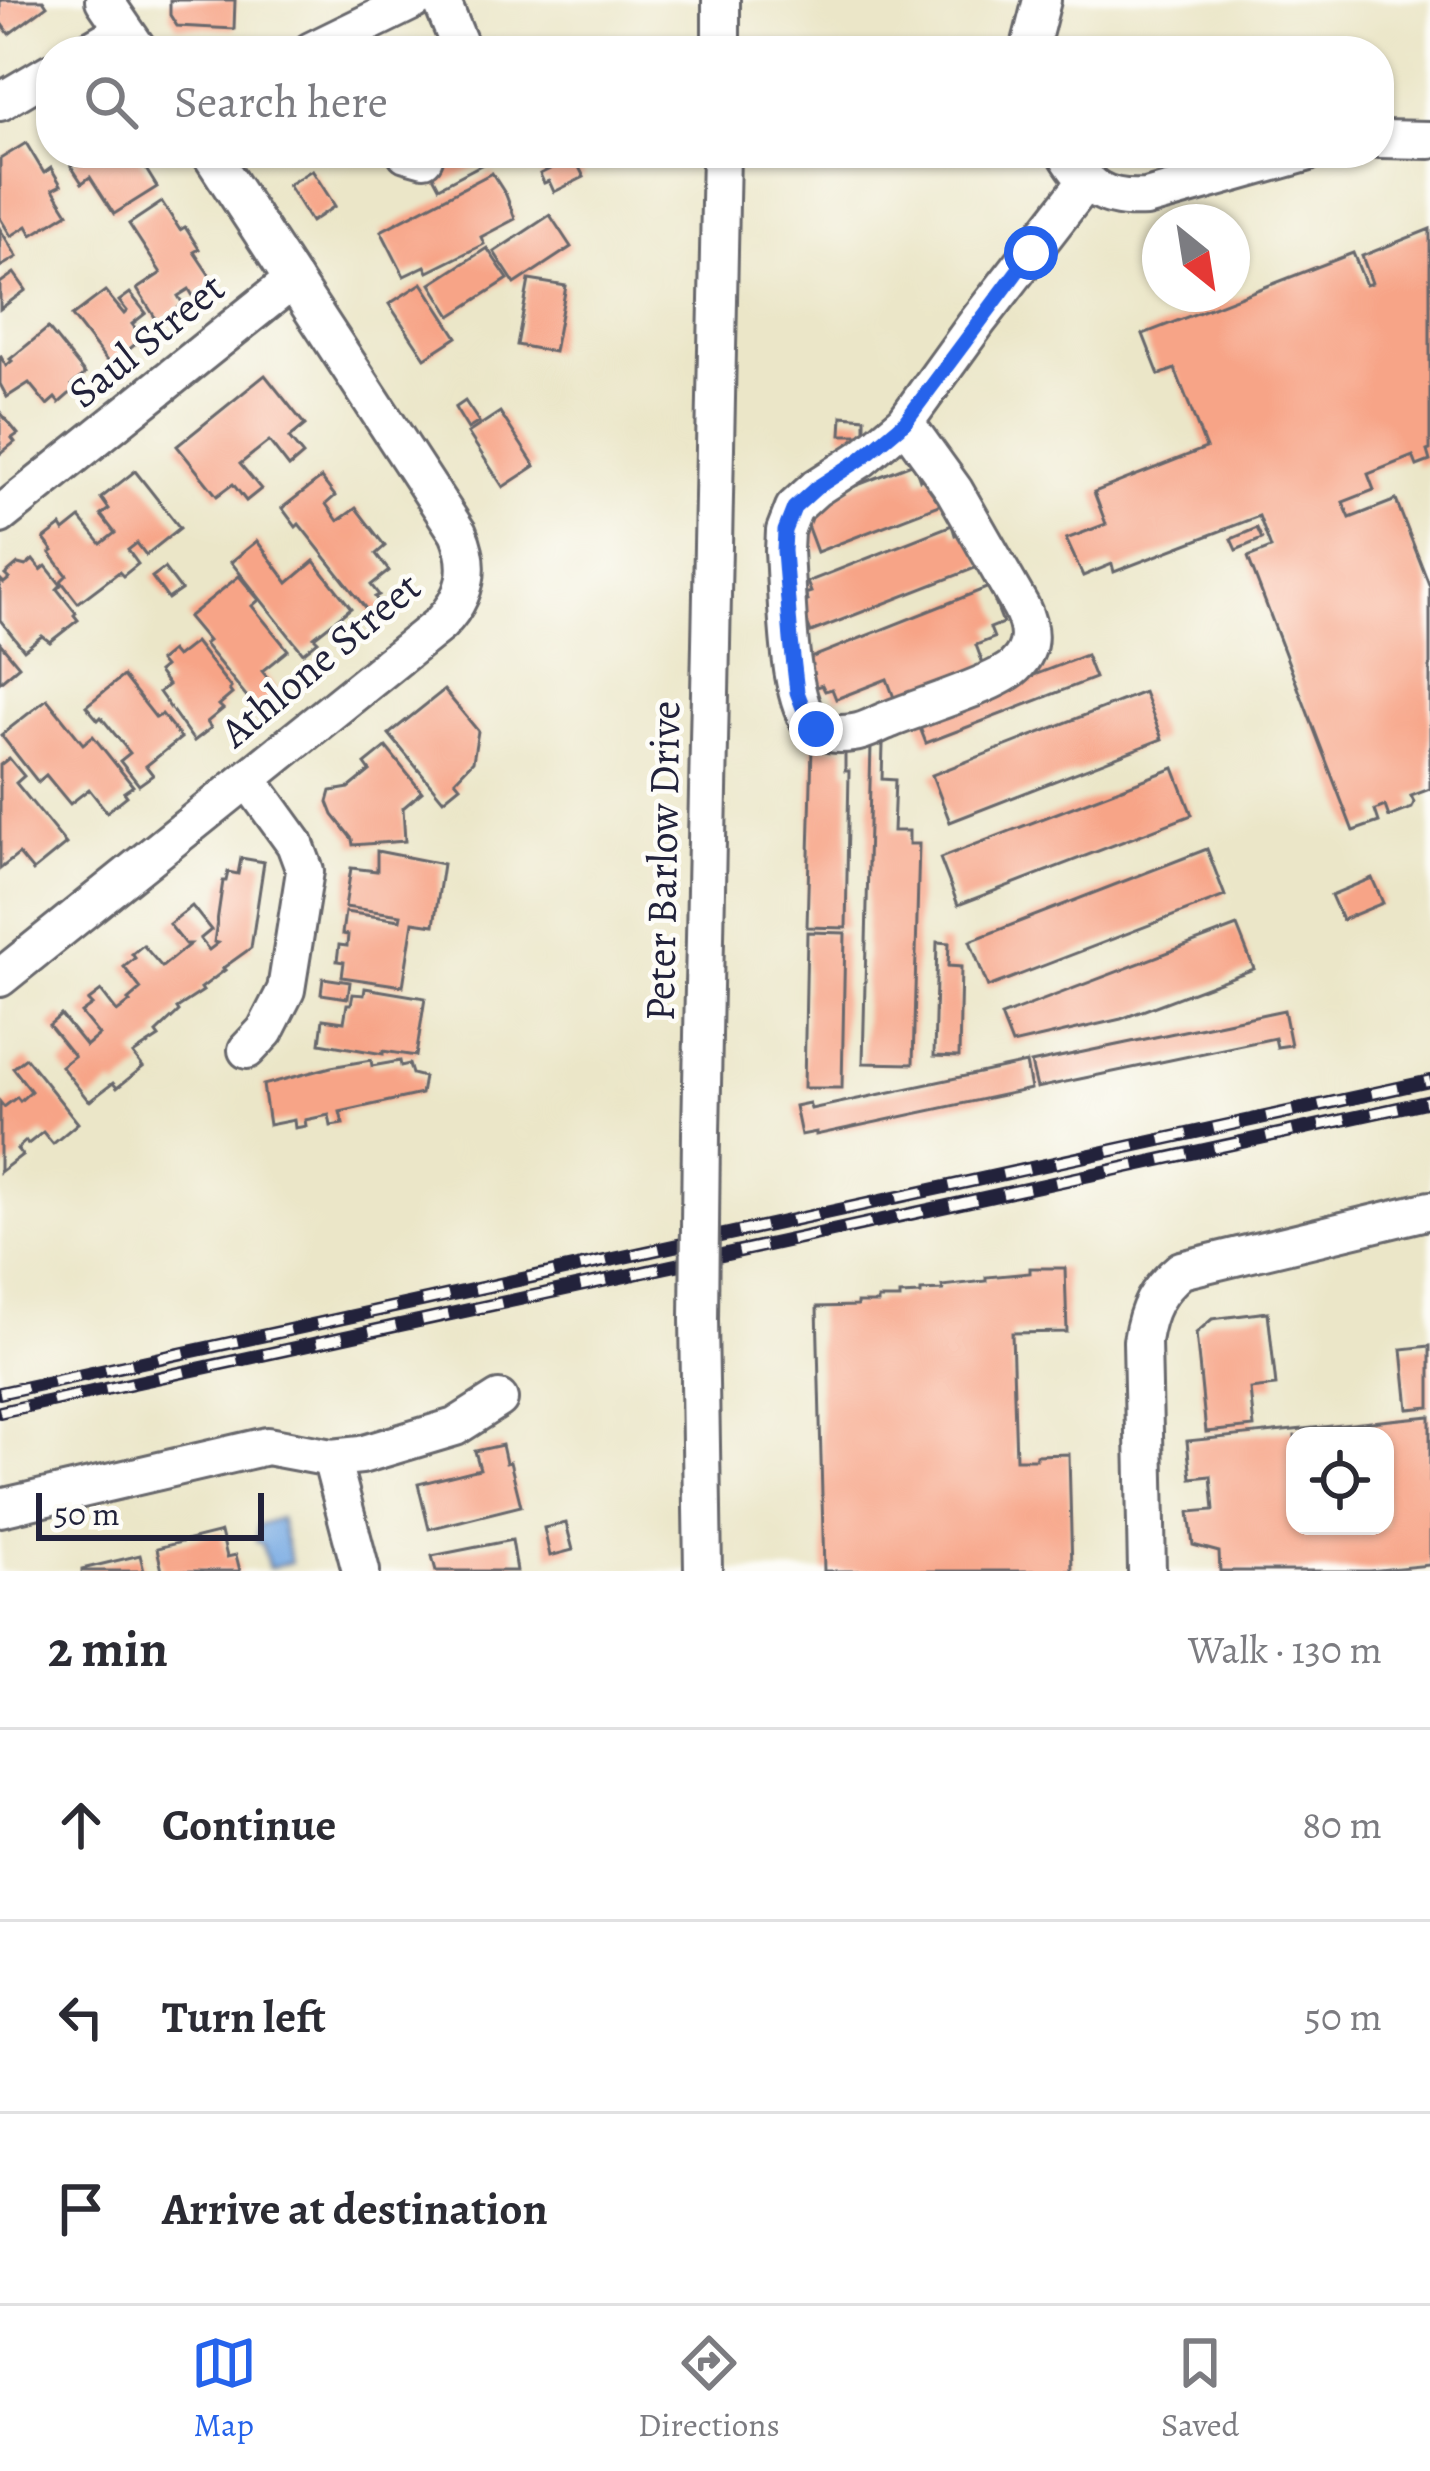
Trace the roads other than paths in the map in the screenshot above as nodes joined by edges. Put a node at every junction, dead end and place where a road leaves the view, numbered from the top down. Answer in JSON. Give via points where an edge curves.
{"nodes":[{"id":1,"x":415,"y":0,"type":"edge"},
{"id":2,"x":441,"y":0,"type":"edge"},
{"id":3,"x":721,"y":0,"type":"edge"},
{"id":4,"x":1042,"y":0,"type":"edge"},
{"id":5,"x":342,"y":36,"type":"edge"},
{"id":6,"x":456,"y":36,"type":"edge"},
{"id":7,"x":722,"y":36,"type":"edge"},
{"id":8,"x":1033,"y":36,"type":"edge"},
{"id":9,"x":36,"y":81,"type":"edge"},
{"id":10,"x":0,"y":102,"type":"edge"},
{"id":11,"x":1394,"y":140,"type":"edge"},
{"id":12,"x":1430,"y":140,"type":"edge"},
{"id":13,"x":220,"y":168,"type":"edge"},
{"id":14,"x":721,"y":168,"type":"edge"},
{"id":15,"x":1075,"y":168,"type":"edge"},
{"id":16,"x":1253,"y":168,"type":"edge"},
{"id":17,"x":292,"y":280,"type":"junction"},
{"id":18,"x":905,"y":422,"type":"junction"},
{"id":19,"x":0,"y":515,"type":"edge"},
{"id":20,"x":248,"y":779,"type":"junction"},
{"id":21,"x":0,"y":978,"type":"edge"},
{"id":22,"x":247,"y":1050,"type":"dead end"},
{"id":23,"x":1430,"y":1210,"type":"edge"},
{"id":24,"x":499,"y":1399,"type":"dead end"},
{"id":25,"x":331,"y":1458,"type":"junction"},
{"id":26,"x":0,"y":1508,"type":"edge"},
{"id":27,"x":362,"y":1571,"type":"edge"},
{"id":28,"x":703,"y":1571,"type":"edge"},
{"id":29,"x":1147,"y":1571,"type":"edge"}],
"edges":[{"from":1,"to":5,"type":"street"},
{"from":2,"to":6,"type":"street"},
{"from":3,"to":7,"type":"street"},
{"from":4,"to":8,"type":"street"},
{"from":9,"to":10,"type":"street"},
{"from":11,"to":12,"type":"street"},
{"from":13,"to":17,"type":"street","name":"Athlone Street"},
{"from":14,"to":28,"type":"street","name":"Peter Barlow Drive","bridge":true,"via":[[698,1319]]},
{"from":15,"to":16,"type":"street","via":[[1117,198],[1146,198]]},
{"from":15,"to":18,"type":"street"},
{"from":17,"to":19,"type":"street","name":"Saul Street"},
{"from":17,"to":20,"type":"street","name":"Athlone Street","via":[[458,533],[466,574],[440,624]]},
{"from":18,"to":18,"type":"street","via":[[816,488],[794,508],[785,531],[797,692],[808,721],[824,732],[857,733],[988,681],[1014,668],[1028,648],[1030,627],[1001,570]]},
{"from":20,"to":21,"type":"street","name":"Athlone Street"},
{"from":20,"to":22,"type":"street","via":[[305,871],[286,990]]},
{"from":23,"to":29,"type":"street","via":[[1181,1270],[1160,1288],[1142,1341]]},
{"from":24,"to":25,"type":"street","via":[[455,1427]]},
{"from":25,"to":26,"type":"street","via":[[267,1446]]},
{"from":25,"to":27,"type":"street"}]}
